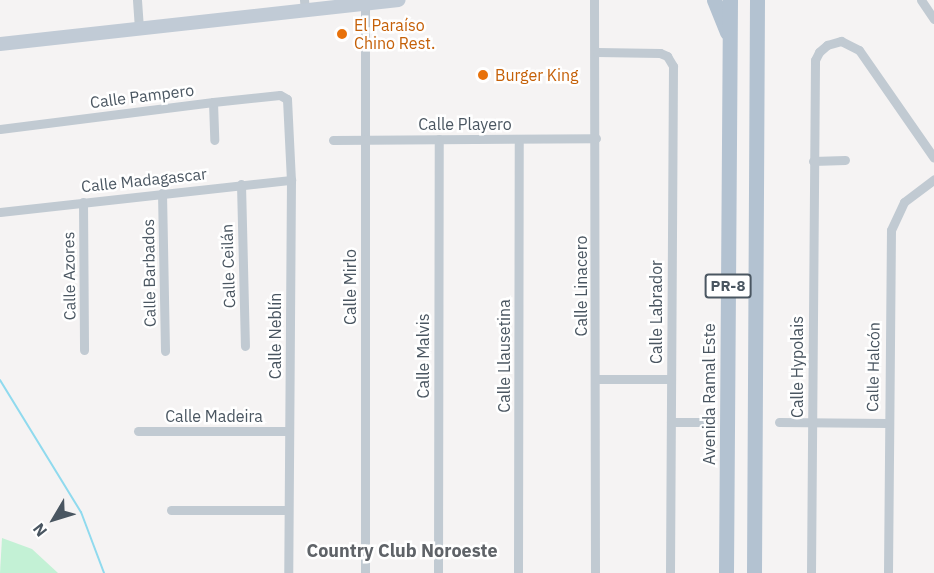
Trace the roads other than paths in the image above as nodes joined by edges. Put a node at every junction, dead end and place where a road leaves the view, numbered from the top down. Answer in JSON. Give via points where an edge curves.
{"nodes":[{"id":1,"x":137,"y":0,"type":"edge"},
{"id":2,"x":319,"y":0,"type":"edge"},
{"id":3,"x":399,"y":0,"type":"edge"},
{"id":4,"x":594,"y":0,"type":"edge"},
{"id":5,"x":714,"y":0,"type":"edge"},
{"id":6,"x":730,"y":0,"type":"edge"},
{"id":7,"x":757,"y":0,"type":"edge"},
{"id":8,"x":765,"y":0,"type":"edge"},
{"id":9,"x":921,"y":0,"type":"edge"},
{"id":10,"x":365,"y":2,"type":"edge"},
{"id":11,"x":305,"y":4,"type":"edge"},
{"id":12,"x":934,"y":19,"type":"edge"},
{"id":13,"x":139,"y":24,"type":"junction"},
{"id":14,"x":0,"y":35,"type":"edge"},
{"id":15,"x":729,"y":37,"type":"junction"},
{"id":16,"x":0,"y":44,"type":"edge"},
{"id":17,"x":756,"y":45,"type":"junction"},
{"id":18,"x":597,"y":52,"type":"junction"},
{"id":19,"x":287,"y":99,"type":"joint"},
{"id":20,"x":213,"y":102,"type":"junction"},
{"id":21,"x":0,"y":129,"type":"edge"},
{"id":22,"x":596,"y":138,"type":"junction"},
{"id":23,"x":438,"y":139,"type":"junction"},
{"id":24,"x":519,"y":139,"type":"junction"},
{"id":25,"x":214,"y":140,"type":"dead end"},
{"id":26,"x":333,"y":140,"type":"dead end"},
{"id":27,"x":365,"y":140,"type":"junction"},
{"id":28,"x":934,"y":158,"type":"edge"},
{"id":29,"x":845,"y":160,"type":"dead end"},
{"id":30,"x":813,"y":161,"type":"junction"},
{"id":31,"x":934,"y":179,"type":"edge"},
{"id":32,"x":291,"y":180,"type":"junction"},
{"id":33,"x":241,"y":184,"type":"junction"},
{"id":34,"x":162,"y":193,"type":"junction"},
{"id":35,"x":83,"y":202,"type":"junction"},
{"id":36,"x":0,"y":212,"type":"edge"},
{"id":37,"x":245,"y":346,"type":"dead end"},
{"id":38,"x":84,"y":351,"type":"dead end"},
{"id":39,"x":165,"y":351,"type":"dead end"},
{"id":40,"x":596,"y":379,"type":"junction"},
{"id":41,"x":671,"y":379,"type":"junction"},
{"id":42,"x":671,"y":422,"type":"junction"},
{"id":43,"x":704,"y":422,"type":"dead end"},
{"id":44,"x":779,"y":422,"type":"dead end"},
{"id":45,"x":812,"y":423,"type":"junction"},
{"id":46,"x":886,"y":423,"type":"junction"},
{"id":47,"x":289,"y":430,"type":"junction"},
{"id":48,"x":138,"y":431,"type":"dead end"},
{"id":49,"x":171,"y":510,"type":"dead end"},
{"id":50,"x":288,"y":510,"type":"junction"},
{"id":51,"x":288,"y":573,"type":"edge"},
{"id":52,"x":365,"y":573,"type":"edge"},
{"id":53,"x":438,"y":573,"type":"edge"},
{"id":54,"x":518,"y":573,"type":"edge"},
{"id":55,"x":595,"y":573,"type":"edge"},
{"id":56,"x":670,"y":573,"type":"edge"},
{"id":57,"x":726,"y":573,"type":"edge"},
{"id":58,"x":754,"y":573,"type":"edge"},
{"id":59,"x":811,"y":573,"type":"edge"},
{"id":60,"x":888,"y":573,"type":"edge"}],
"edges":[{"from":1,"to":13,"type":"street"},
{"from":2,"to":11,"type":"street"},
{"from":3,"to":10,"type":"street"},
{"from":4,"to":18,"type":"street","name":"Calle Linacero"},
{"from":5,"to":15,"type":"main road"},
{"from":6,"to":15,"type":"main road","name":"Avenida Ramal Este","number":"PR-8"},
{"from":7,"to":17,"type":"main road","number":"PR-8"},
{"from":8,"to":17,"type":"main road"},
{"from":9,"to":12,"type":"street"},
{"from":10,"to":11,"type":"street"},
{"from":10,"to":27,"type":"street","name":"Calle Mirlo"},
{"from":11,"to":13,"type":"street"},
{"from":13,"to":14,"type":"street"},
{"from":13,"to":16,"type":"street"},
{"from":15,"to":57,"type":"main road","name":"Avenida Ramal Este","number":"PR-8"},
{"from":17,"to":58,"type":"main road","number":"PR-8"},
{"from":18,"to":22,"type":"street","name":"Calle Linacero"},
{"from":18,"to":41,"type":"street","name":"Calle Labrador","via":[[664,54],[673,66]]},
{"from":19,"to":20,"type":"street","name":"Calle Pampero","via":[[280,95]]},
{"from":19,"to":32,"type":"street","name":"Calle Neblín"},
{"from":20,"to":21,"type":"street","name":"Calle Pampero"},
{"from":20,"to":25,"type":"street"},
{"from":22,"to":24,"type":"street","name":"Calle Playero"},
{"from":22,"to":40,"type":"street","name":"Calle Linacero"},
{"from":23,"to":24,"type":"street","name":"Calle Playero"},
{"from":23,"to":27,"type":"street","name":"Calle Playero"},
{"from":23,"to":53,"type":"street","name":"Calle Malvis"},
{"from":24,"to":54,"type":"street","name":"Calle Llausetina"},
{"from":26,"to":27,"type":"street","name":"Calle Playero"},
{"from":27,"to":52,"type":"street","name":"Calle Mirlo"},
{"from":28,"to":30,"type":"street","name":"Calle Hypolais","via":[[859,50],[839,42],[827,45],[815,60]]},
{"from":29,"to":30,"type":"street"},
{"from":30,"to":45,"type":"street","name":"Calle Hypolais"},
{"from":31,"to":46,"type":"street","name":"Calle Halcón","via":[[904,202],[891,230]]},
{"from":32,"to":33,"type":"street","name":"Calle Madagascar"},
{"from":32,"to":47,"type":"street","name":"Calle Neblín"},
{"from":33,"to":34,"type":"street","name":"Calle Madagascar"},
{"from":33,"to":37,"type":"street","name":"Calle Ceilán"},
{"from":34,"to":35,"type":"street","name":"Calle Madagascar"},
{"from":34,"to":39,"type":"street","name":"Calle Barbados"},
{"from":35,"to":36,"type":"street","name":"Calle Madagascar"},
{"from":35,"to":38,"type":"street","name":"Calle Azores"},
{"from":40,"to":41,"type":"street"},
{"from":40,"to":55,"type":"street","name":"Calle Linacero"},
{"from":41,"to":42,"type":"street","name":"Calle Labrador"},
{"from":42,"to":43,"type":"street"},
{"from":42,"to":56,"type":"street","name":"Calle Labrador"},
{"from":44,"to":45,"type":"street"},
{"from":45,"to":46,"type":"street"},
{"from":45,"to":59,"type":"street","name":"Calle Hypolais"},
{"from":46,"to":60,"type":"street","name":"Calle Halcón"},
{"from":47,"to":48,"type":"street","name":"Calle Madeira"},
{"from":47,"to":50,"type":"street","name":"Calle Neblín"},
{"from":49,"to":50,"type":"street"},
{"from":50,"to":51,"type":"street","name":"Calle Neblín"}]}
